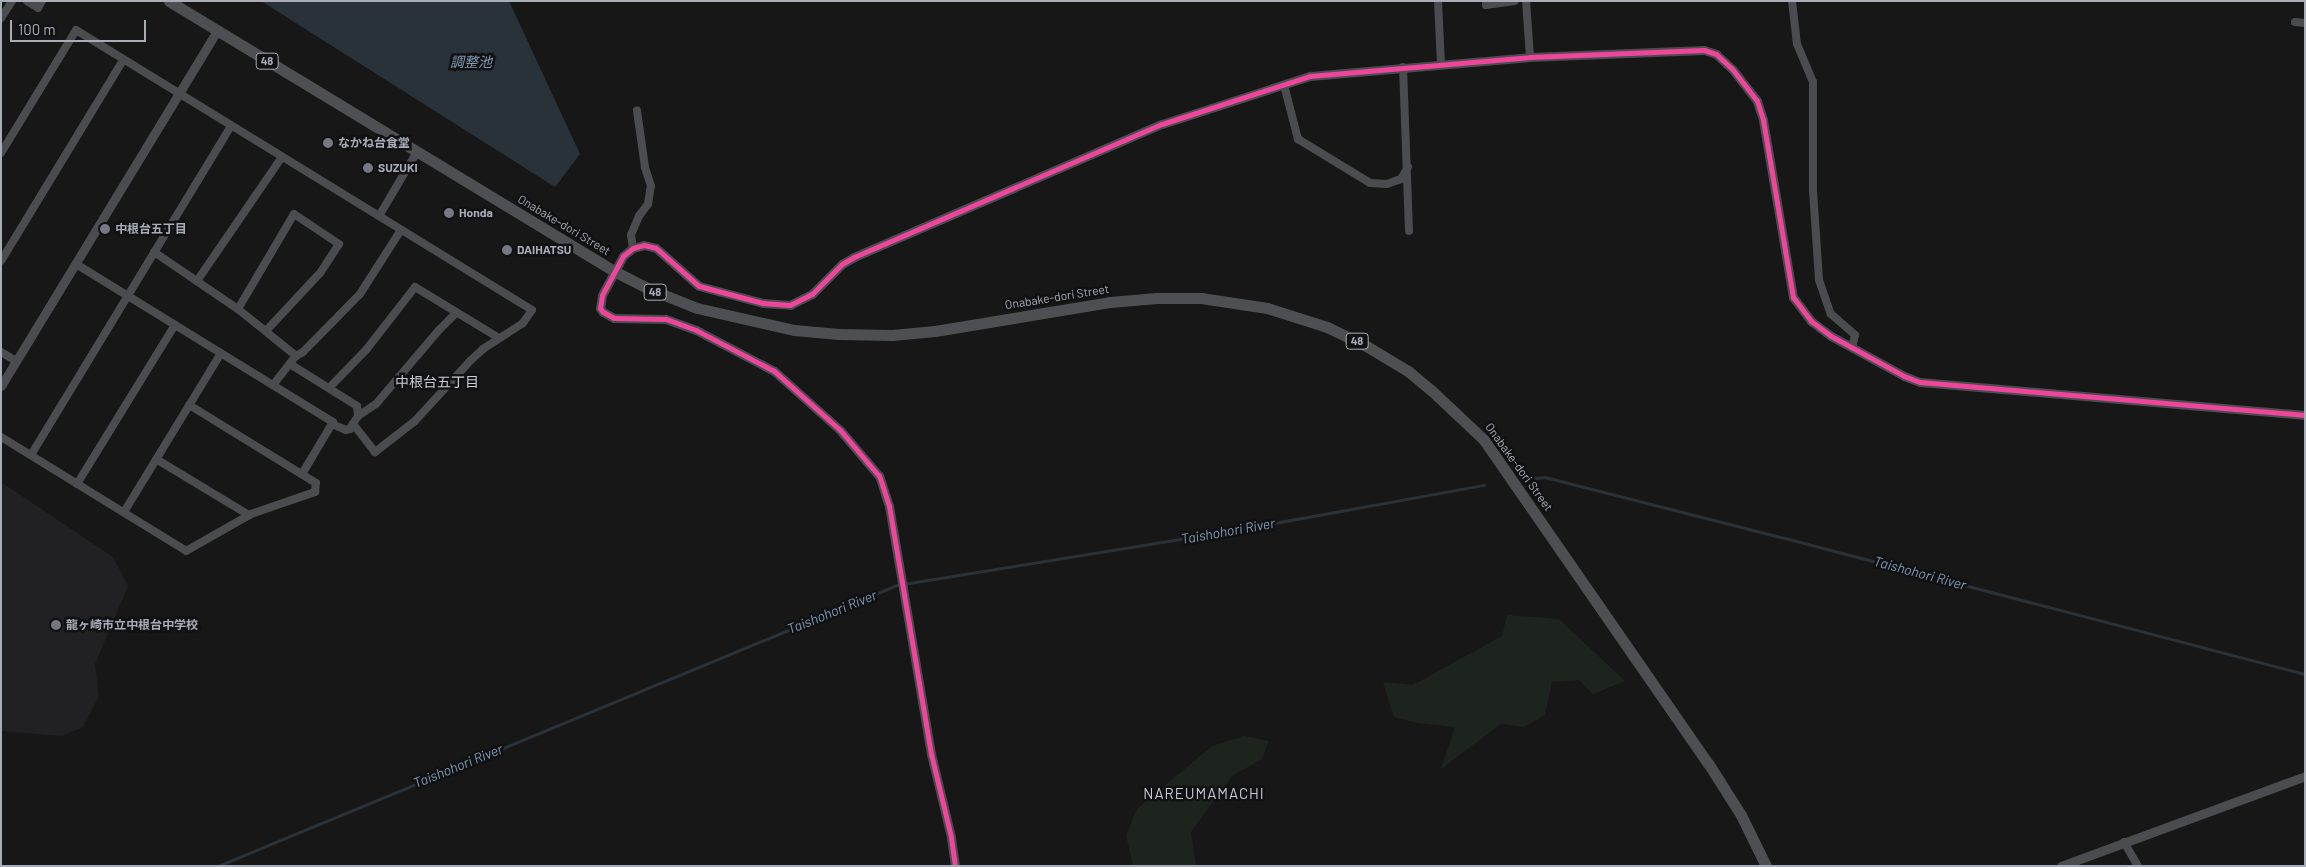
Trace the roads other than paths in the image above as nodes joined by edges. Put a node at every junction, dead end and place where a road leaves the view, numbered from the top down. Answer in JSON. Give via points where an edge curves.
{"nodes":[{"id":1,"x":12,"y":1,"type":"edge"},
{"id":2,"x":27,"y":1,"type":"edge"},
{"id":3,"x":42,"y":1,"type":"edge"},
{"id":4,"x":169,"y":1,"type":"edge"},
{"id":5,"x":1438,"y":1,"type":"edge"},
{"id":6,"x":1486,"y":1,"type":"edge"},
{"id":7,"x":1514,"y":1,"type":"edge"},
{"id":8,"x":1526,"y":1,"type":"edge"},
{"id":9,"x":1792,"y":1,"type":"edge"},
{"id":10,"x":1,"y":18,"type":"edge"},
{"id":11,"x":2294,"y":22,"type":"dead end"},
{"id":12,"x":2305,"y":23,"type":"edge"},
{"id":13,"x":217,"y":31,"type":"junction"},
{"id":14,"x":1530,"y":57,"type":"junction"},
{"id":15,"x":123,"y":60,"type":"junction"},
{"id":16,"x":1441,"y":65,"type":"junction"},
{"id":17,"x":1403,"y":67,"type":"junction"},
{"id":18,"x":1284,"y":85,"type":"junction"},
{"id":19,"x":180,"y":94,"type":"junction"},
{"id":20,"x":637,"y":111,"type":"dead end"},
{"id":21,"x":231,"y":126,"type":"junction"},
{"id":22,"x":417,"y":152,"type":"junction"},
{"id":23,"x":1,"y":153,"type":"edge"},
{"id":24,"x":282,"y":156,"type":"junction"},
{"id":25,"x":1408,"y":168,"type":"junction"},
{"id":26,"x":378,"y":216,"type":"junction"},
{"id":27,"x":401,"y":230,"type":"junction"},
{"id":28,"x":1409,"y":231,"type":"dead end"},
{"id":29,"x":633,"y":248,"type":"junction"},
{"id":30,"x":154,"y":252,"type":"junction"},
{"id":31,"x":1,"y":261,"type":"edge"},
{"id":32,"x":76,"y":264,"type":"junction"},
{"id":33,"x":614,"y":271,"type":"junction"},
{"id":34,"x":197,"y":281,"type":"junction"},
{"id":35,"x":128,"y":296,"type":"junction"},
{"id":36,"x":238,"y":309,"type":"junction"},
{"id":37,"x":457,"y":312,"type":"junction"},
{"id":38,"x":174,"y":325,"type":"junction"},
{"id":39,"x":266,"y":332,"type":"junction"},
{"id":40,"x":500,"y":338,"type":"junction"},
{"id":41,"x":1852,"y":348,"type":"junction"},
{"id":42,"x":1,"y":352,"type":"edge"},
{"id":43,"x":221,"y":353,"type":"junction"},
{"id":44,"x":296,"y":356,"type":"junction"},
{"id":45,"x":16,"y":361,"type":"junction"},
{"id":46,"x":290,"y":364,"type":"junction"},
{"id":47,"x":273,"y":385,"type":"junction"},
{"id":48,"x":1,"y":386,"type":"edge"},
{"id":49,"x":330,"y":388,"type":"junction"},
{"id":50,"x":189,"y":405,"type":"junction"},
{"id":51,"x":2305,"y":415,"type":"edge"},
{"id":52,"x":358,"y":416,"type":"junction"},
{"id":53,"x":332,"y":424,"type":"junction"},
{"id":54,"x":353,"y":424,"type":"junction"},
{"id":55,"x":1,"y":438,"type":"edge"},
{"id":56,"x":31,"y":456,"type":"junction"},
{"id":57,"x":156,"y":459,"type":"junction"},
{"id":58,"x":302,"y":474,"type":"junction"},
{"id":59,"x":77,"y":484,"type":"junction"},
{"id":60,"x":124,"y":512,"type":"junction"},
{"id":61,"x":250,"y":515,"type":"junction"},
{"id":62,"x":2305,"y":776,"type":"edge"},
{"id":63,"x":2124,"y":842,"type":"junction"},
{"id":64,"x":955,"y":866,"type":"edge"},
{"id":65,"x":1766,"y":866,"type":"edge"},
{"id":66,"x":2061,"y":866,"type":"edge"},
{"id":67,"x":2138,"y":866,"type":"edge"}],
"edges":[{"from":1,"to":10,"type":"street"},
{"from":2,"to":3,"type":"street","via":[[38,8]]},
{"from":4,"to":13,"type":"main road","name":"Onabake-dori Street","number":"48"},
{"from":5,"to":16,"type":"street"},
{"from":6,"to":7,"type":"street","via":[[1486,5]]},
{"from":8,"to":14,"type":"street"},
{"from":9,"to":41,"type":"street","via":[[1798,44],[1813,82],[1813,191],[1819,280],[1831,314],[1855,335]]},
{"from":11,"to":12,"type":"street"},
{"from":13,"to":19,"type":"street"},
{"from":13,"to":22,"type":"main road","name":"Onabake-dori Street","number":"48"},
{"from":14,"to":16,"type":"street"},
{"from":14,"to":41,"type":"street","via":[[1698,49],[1709,51],[1721,59],[1748,87],[1761,111],[1793,297],[1816,326]]},
{"from":15,"to":19,"type":"street"},
{"from":15,"to":23,"type":"street","via":[[76,30]]},
{"from":15,"to":31,"type":"street"},
{"from":16,"to":17,"type":"street"},
{"from":17,"to":18,"type":"street","via":[[1310,76]]},
{"from":17,"to":25,"type":"street"},
{"from":18,"to":25,"type":"street","via":[[1298,139],[1370,183],[1387,184],[1401,178]]},
{"from":18,"to":29,"type":"street","via":[[1162,124],[854,256],[812,294],[790,305],[763,304],[699,286],[656,248],[644,245]]},
{"from":19,"to":21,"type":"street"},
{"from":19,"to":32,"type":"street"},
{"from":20,"to":29,"type":"street","via":[[651,186],[648,204],[631,235]]},
{"from":21,"to":24,"type":"street"},
{"from":21,"to":30,"type":"street"},
{"from":22,"to":26,"type":"street"},
{"from":22,"to":33,"type":"main road","name":"Onabake-dori Street","number":"48"},
{"from":24,"to":26,"type":"street"},
{"from":24,"to":34,"type":"street"},
{"from":25,"to":28,"type":"street"},
{"from":26,"to":27,"type":"street"},
{"from":27,"to":40,"type":"street","via":[[532,310],[523,323]]},
{"from":27,"to":44,"type":"street","via":[[360,294],[310,346]]},
{"from":29,"to":33,"type":"street"},
{"from":30,"to":34,"type":"street"},
{"from":30,"to":35,"type":"street"},
{"from":32,"to":35,"type":"street"},
{"from":32,"to":45,"type":"street"},
{"from":33,"to":64,"type":"street","via":[[602,295],[600,308],[609,317],[665,320],[696,330],[783,378],[840,430],[882,482],[889,506],[931,754]]},
{"from":33,"to":65,"type":"main road","name":"Onabake-dori Street","number":"48","via":[[697,308],[769,326],[815,333],[874,335],[935,331],[1088,305],[1178,297],[1267,308],[1361,343],[1408,371],[1484,440],[1713,771],[1741,815]]},
{"from":34,"to":36,"type":"street"},
{"from":35,"to":38,"type":"street"},
{"from":35,"to":56,"type":"street"},
{"from":36,"to":39,"type":"street"},
{"from":36,"to":39,"type":"street","via":[[294,214],[340,244],[320,273]]},
{"from":37,"to":40,"type":"street"},
{"from":37,"to":49,"type":"street","via":[[415,287],[366,350]]},
{"from":37,"to":52,"type":"street","via":[[376,404]]},
{"from":38,"to":43,"type":"street"},
{"from":38,"to":59,"type":"street"},
{"from":39,"to":44,"type":"street"},
{"from":40,"to":54,"type":"street","via":[[458,372],[416,421],[375,452]]},
{"from":41,"to":51,"type":"street","via":[[1904,376],[1930,384]]},
{"from":42,"to":45,"type":"street"},
{"from":43,"to":47,"type":"street"},
{"from":43,"to":50,"type":"street"},
{"from":44,"to":46,"type":"street"},
{"from":45,"to":48,"type":"street"},
{"from":46,"to":47,"type":"street"},
{"from":46,"to":49,"type":"street"},
{"from":47,"to":53,"type":"street"},
{"from":49,"to":52,"type":"street","via":[[357,406]]},
{"from":50,"to":57,"type":"street"},
{"from":50,"to":58,"type":"street"},
{"from":52,"to":54,"type":"street"},
{"from":53,"to":54,"type":"street","via":[[346,430]]},
{"from":53,"to":58,"type":"street"},
{"from":55,"to":56,"type":"street"},
{"from":56,"to":59,"type":"street"},
{"from":57,"to":60,"type":"street"},
{"from":57,"to":61,"type":"street"},
{"from":58,"to":61,"type":"street","via":[[316,483],[315,492]]},
{"from":59,"to":60,"type":"street"},
{"from":60,"to":61,"type":"street","via":[[186,550]]},
{"from":62,"to":63,"type":"street"},
{"from":63,"to":66,"type":"street"},
{"from":63,"to":67,"type":"street"}]}
